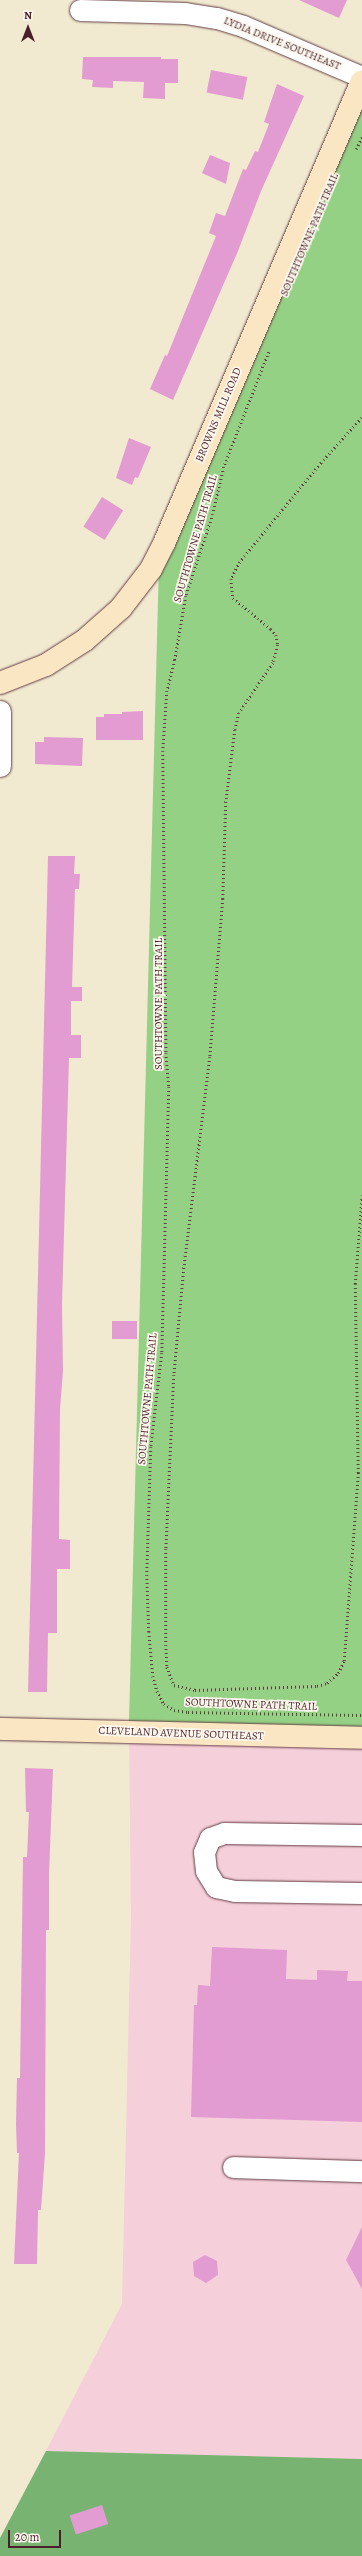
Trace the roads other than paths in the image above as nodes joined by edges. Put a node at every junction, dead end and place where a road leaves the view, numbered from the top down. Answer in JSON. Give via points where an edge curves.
{"nodes":[{"id":1,"x":80,"y":10,"type":"dead end"},
{"id":2,"x":362,"y":77,"type":"edge"},
{"id":3,"x":362,"y":82,"type":"edge"},
{"id":4,"x":0,"y":683,"type":"edge"},
{"id":5,"x":0,"y":711,"type":"edge"},
{"id":6,"x":0,"y":766,"type":"edge"},
{"id":7,"x":0,"y":1729,"type":"edge"},
{"id":8,"x":362,"y":1738,"type":"edge"},
{"id":9,"x":362,"y":1835,"type":"edge"},
{"id":10,"x":362,"y":1892,"type":"edge"},
{"id":11,"x":233,"y":2167,"type":"dead end"},
{"id":12,"x":362,"y":2171,"type":"edge"}],
"edges":[{"from":1,"to":2,"type":"street","name":"LYDIA DRIVE SOUTHEAST","via":[[185,13],[217,18],[243,26]]},
{"from":3,"to":4,"type":"street","name":"BROWNS MILL ROAD","via":[[151,569],[122,608],[85,640],[46,665]]},
{"from":5,"to":6,"type":"street"},
{"from":7,"to":8,"type":"street","name":"CLEVELAND AVENUE SOUTHEAST"},
{"from":9,"to":10,"type":"street","via":[[224,1833],[210,1838],[204,1852],[206,1871],[216,1887],[235,1891]]},
{"from":11,"to":12,"type":"street"}]}
